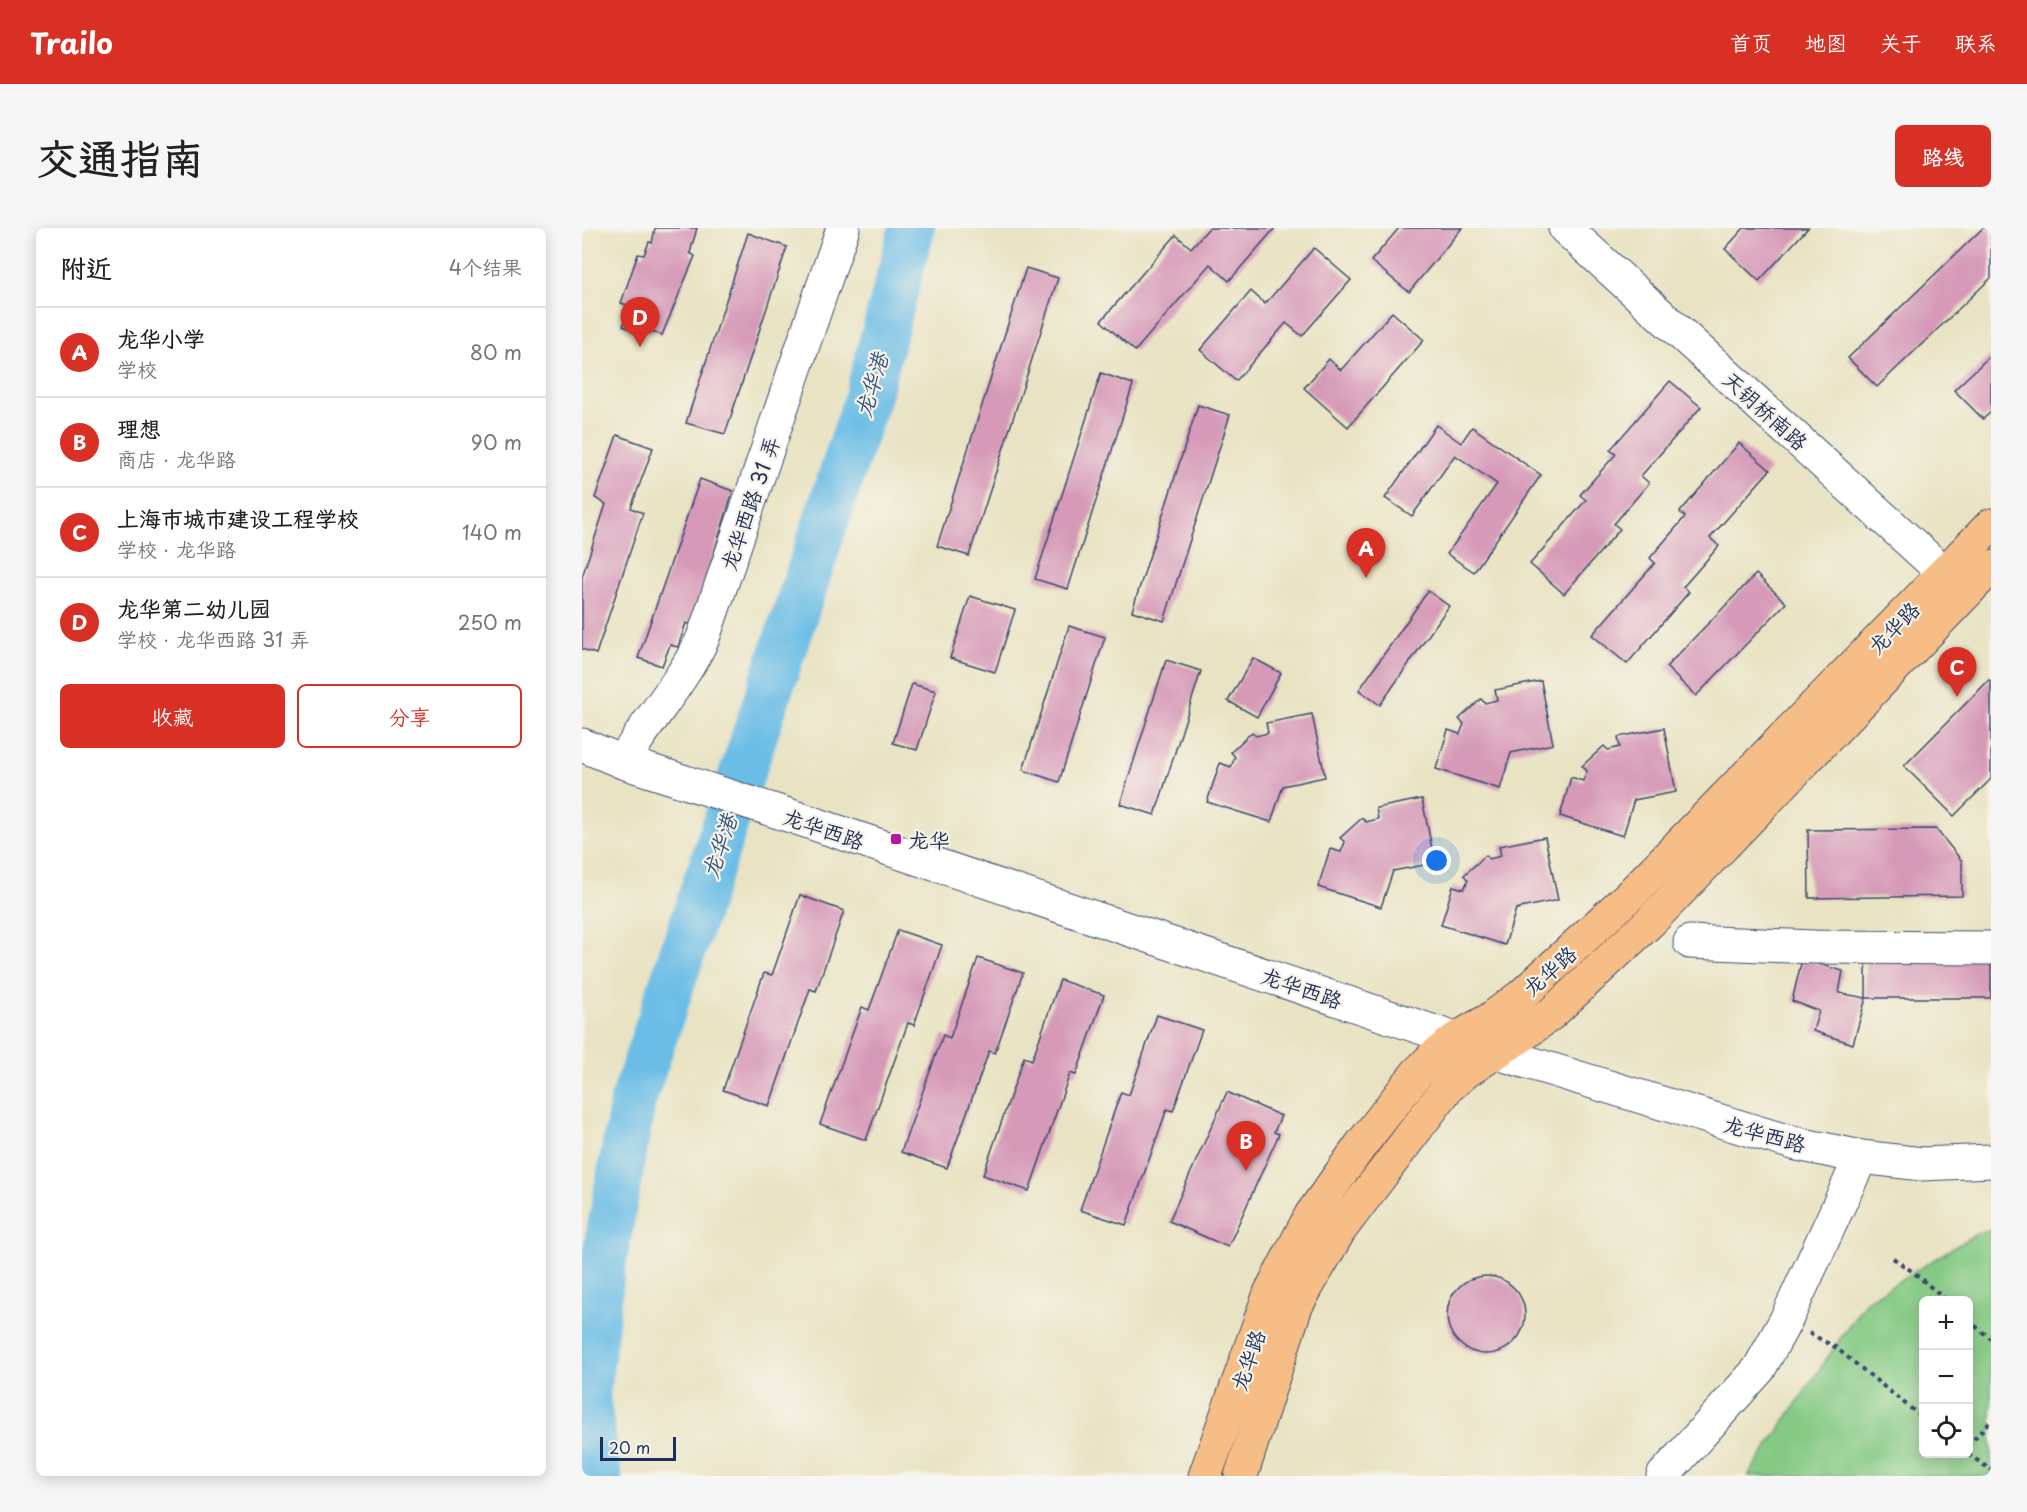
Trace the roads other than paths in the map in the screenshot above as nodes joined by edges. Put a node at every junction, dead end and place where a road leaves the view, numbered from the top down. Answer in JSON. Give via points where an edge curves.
{"nodes":[{"id":1,"x":843,"y":228,"type":"edge"},
{"id":2,"x":1565,"y":228,"type":"edge"},
{"id":3,"x":1991,"y":525,"type":"edge"},
{"id":4,"x":1991,"y":567,"type":"edge"},
{"id":5,"x":1956,"y":583,"type":"junction"},
{"id":6,"x":582,"y":745,"type":"edge"},
{"id":7,"x":623,"y":762,"type":"junction"},
{"id":8,"x":582,"y":766,"type":"edge"},
{"id":9,"x":1690,"y":942,"type":"dead end"},
{"id":10,"x":1991,"y":948,"type":"edge"},
{"id":11,"x":1456,"y":1039,"type":"junction"},
{"id":12,"x":1494,"y":1052,"type":"junction"},
{"id":13,"x":1861,"y":1157,"type":"junction"},
{"id":14,"x":1991,"y":1161,"type":"edge"},
{"id":15,"x":1205,"y":1476,"type":"edge"},
{"id":16,"x":1241,"y":1476,"type":"edge"},
{"id":17,"x":1663,"y":1476,"type":"edge"}],
"edges":[{"from":1,"to":7,"type":"street","name":"龙华西路 31 弄","via":[[703,638],[692,661]]},
{"from":2,"to":5,"type":"street","name":"天钥桥南路"},
{"from":3,"to":5,"type":"main road","name":"龙华路"},
{"from":4,"to":5,"type":"main road","name":"龙华路"},
{"from":5,"to":11,"type":"main road","name":"龙华路","via":[[1521,996]]},
{"from":5,"to":12,"type":"main road","name":"龙华路","via":[[1652,920],[1551,1014]]},
{"from":6,"to":7,"type":"street","name":"龙华西路"},
{"from":7,"to":8,"type":"street","name":"龙华西路"},
{"from":7,"to":11,"type":"street","name":"龙华西路"},
{"from":9,"to":10,"type":"street"},
{"from":11,"to":12,"type":"street","name":"龙华西路"},
{"from":11,"to":15,"type":"main road","name":"龙华路","via":[[1417,1073],[1311,1215],[1270,1293]]},
{"from":12,"to":13,"type":"street","name":"龙华西路","via":[[1793,1143]]},
{"from":12,"to":16,"type":"main road","name":"龙华路","via":[[1448,1087],[1339,1231],[1296,1306]]},
{"from":13,"to":14,"type":"street","name":"龙华西路","via":[[1922,1164]]},
{"from":13,"to":17,"type":"street","via":[[1786,1320],[1759,1369]]}]}
